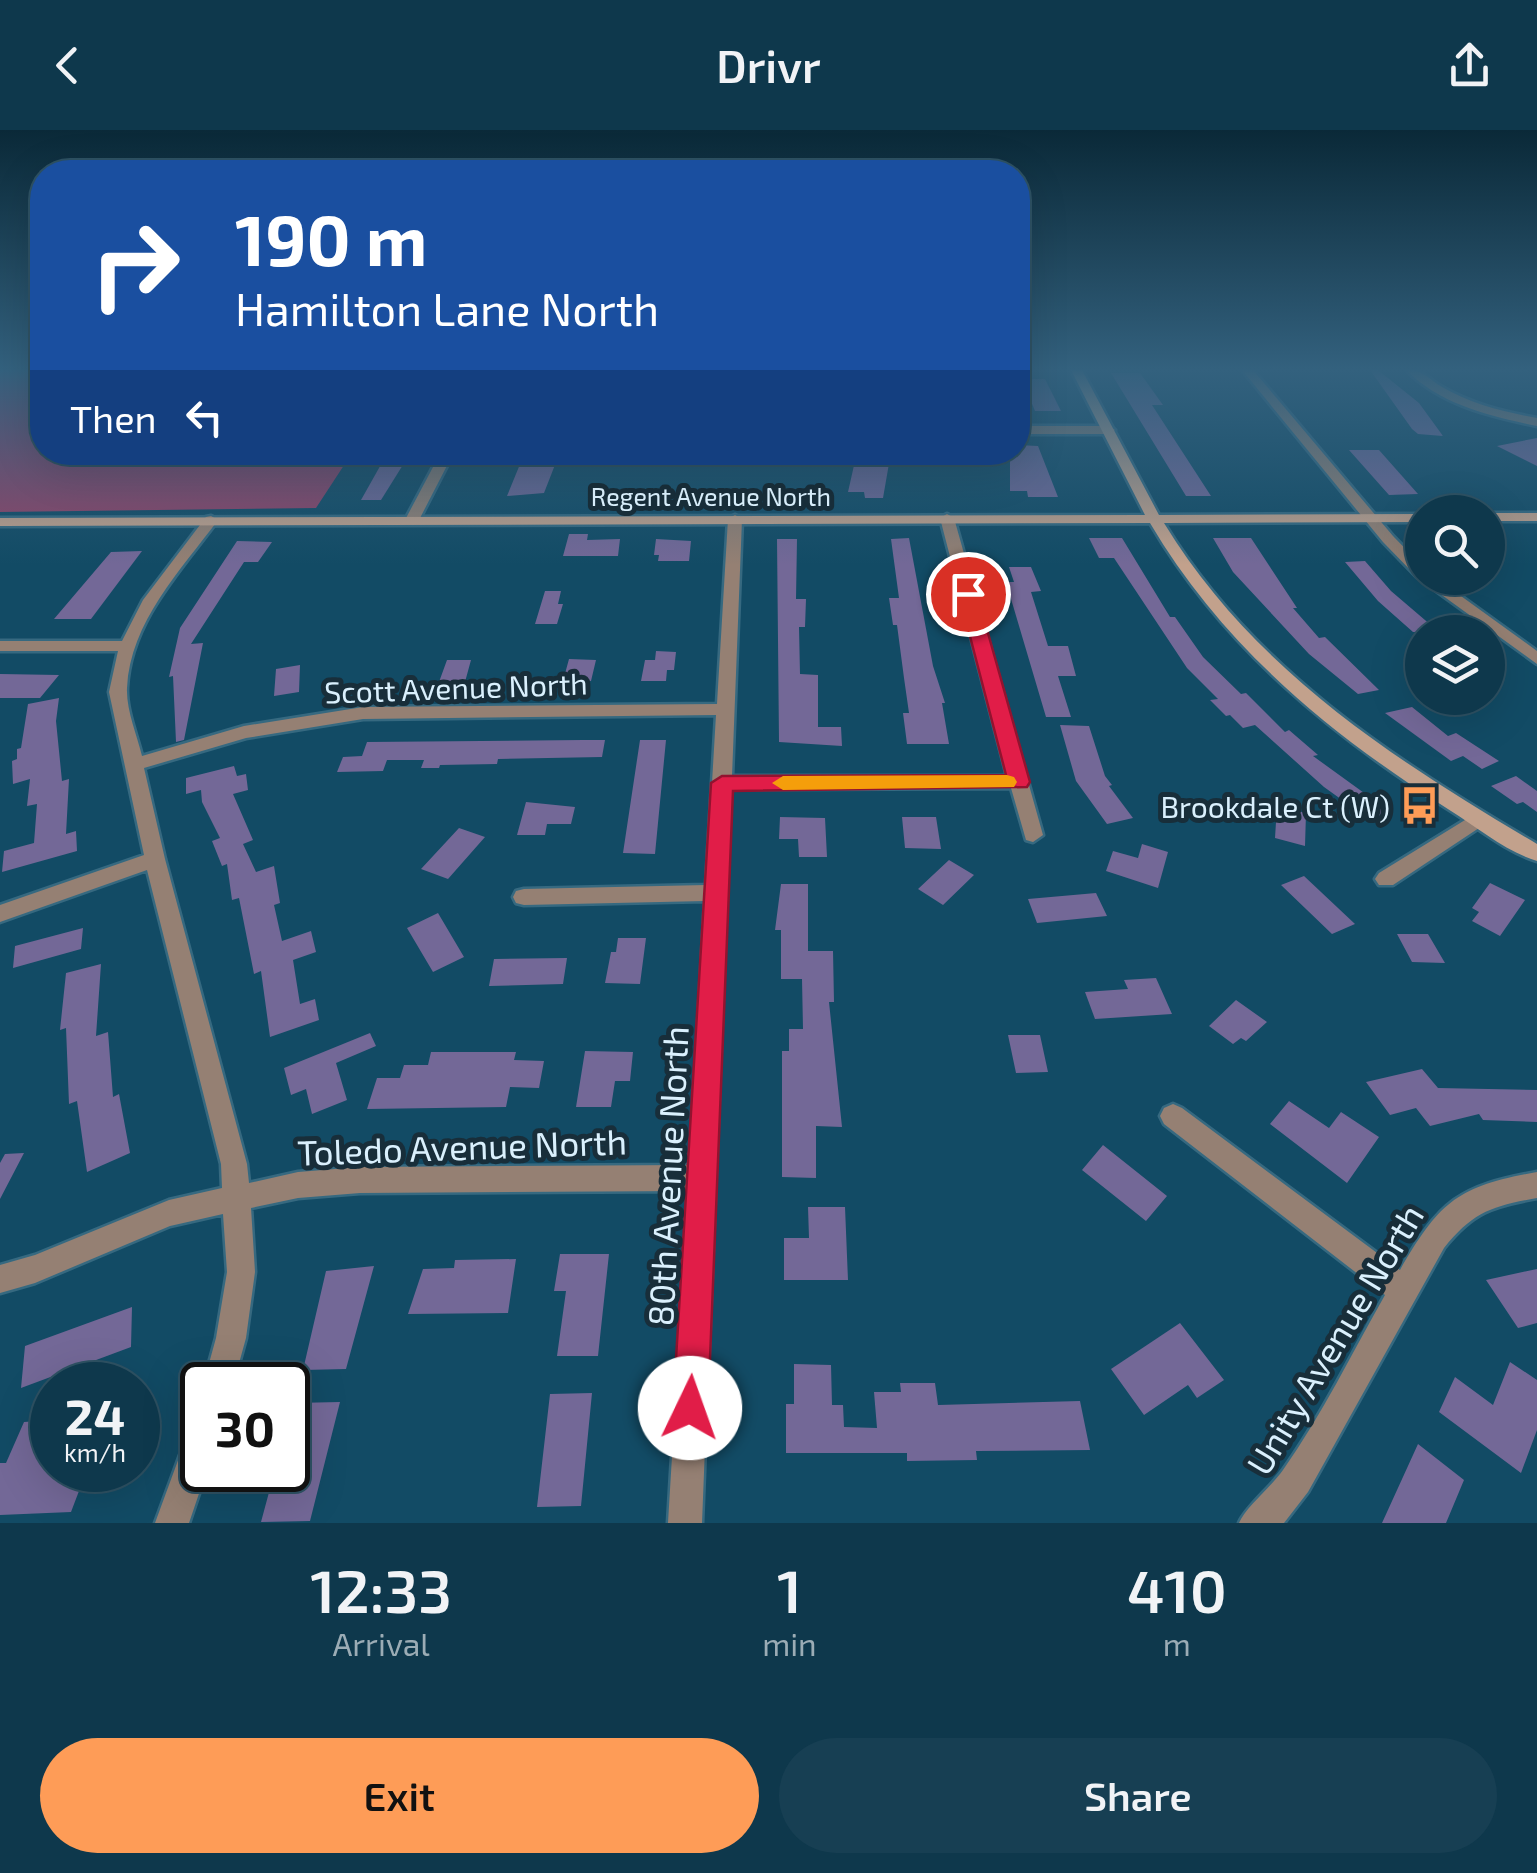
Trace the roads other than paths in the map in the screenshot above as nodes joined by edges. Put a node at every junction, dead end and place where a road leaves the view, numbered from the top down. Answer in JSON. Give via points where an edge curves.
{"nodes":[{"id":1,"x":1111,"y":435,"type":"edge"},
{"id":2,"x":1301,"y":435,"type":"edge"},
{"id":3,"x":441,"y":465,"type":"edge"},
{"id":4,"x":1537,"y":517,"type":"edge"},
{"id":5,"x":947,"y":518,"type":"junction"},
{"id":6,"x":1156,"y":518,"type":"junction"},
{"id":7,"x":1370,"y":518,"type":"junction"},
{"id":8,"x":1405,"y":518,"type":"edge"},
{"id":9,"x":1505,"y":518,"type":"edge"},
{"id":10,"x":735,"y":519,"type":"junction"},
{"id":11,"x":211,"y":520,"type":"junction"},
{"id":12,"x":412,"y":520,"type":"junction"},
{"id":13,"x":0,"y":522,"type":"edge"},
{"id":14,"x":1405,"y":556,"type":"edge"},
{"id":15,"x":1450,"y":595,"type":"edge"},
{"id":16,"x":0,"y":646,"type":"edge"},
{"id":17,"x":126,"y":646,"type":"junction"},
{"id":18,"x":1537,"y":659,"type":"edge"},
{"id":19,"x":726,"y":709,"type":"junction"},
{"id":20,"x":134,"y":765,"type":"junction"},
{"id":21,"x":1019,"y":782,"type":"junction"},
{"id":22,"x":722,"y":783,"type":"junction"},
{"id":23,"x":1478,"y":819,"type":"junction"},
{"id":24,"x":1032,"y":835,"type":"dead end"},
{"id":25,"x":1537,"y":854,"type":"edge"},
{"id":26,"x":155,"y":860,"type":"junction"},
{"id":27,"x":1386,"y":879,"type":"dead end"},
{"id":28,"x":717,"y":893,"type":"junction"},
{"id":29,"x":524,"y":898,"type":"dead end"},
{"id":30,"x":0,"y":914,"type":"edge"},
{"id":31,"x":1173,"y":1116,"type":"dead end"},
{"id":32,"x":702,"y":1178,"type":"junction"},
{"id":33,"x":1537,"y":1185,"type":"edge"},
{"id":34,"x":237,"y":1196,"type":"junction"},
{"id":35,"x":0,"y":1279,"type":"edge"},
{"id":36,"x":1404,"y":1290,"type":"junction"},
{"id":37,"x":224,"y":1362,"type":"edge"},
{"id":38,"x":183,"y":1492,"type":"edge"},
{"id":39,"x":1267,"y":1520,"type":"edge"},
{"id":40,"x":172,"y":1523,"type":"edge"},
{"id":41,"x":685,"y":1523,"type":"edge"}],
"edges":[{"from":1,"to":6,"type":"street"},
{"from":2,"to":7,"type":"street"},
{"from":3,"to":12,"type":"street"},
{"from":4,"to":9,"type":"street"},
{"from":5,"to":6,"type":"street","name":"Regent Avenue North"},
{"from":5,"to":10,"type":"street","name":"Regent Avenue North"},
{"from":5,"to":21,"type":"street"},
{"from":6,"to":7,"type":"street","name":"Regent Avenue North"},
{"from":6,"to":23,"type":"street","via":[[1186,570],[1264,658],[1376,751]]},
{"from":7,"to":8,"type":"street","name":"Regent Avenue North"},
{"from":7,"to":14,"type":"street"},
{"from":10,"to":12,"type":"street","name":"Regent Avenue North"},
{"from":10,"to":19,"type":"street","name":"80th Avenue North"},
{"from":11,"to":12,"type":"street","name":"Regent Avenue North"},
{"from":11,"to":13,"type":"street","name":"Regent Avenue North"},
{"from":11,"to":17,"type":"street"},
{"from":15,"to":18,"type":"street"},
{"from":16,"to":17,"type":"street"},
{"from":17,"to":20,"type":"street","via":[[118,692]]},
{"from":19,"to":20,"type":"street","name":"Scott Avenue North","via":[[363,713],[244,732]]},
{"from":19,"to":22,"type":"street","name":"80th Avenue North"},
{"from":20,"to":26,"type":"street"},
{"from":21,"to":22,"type":"street"},
{"from":21,"to":24,"type":"street"},
{"from":22,"to":28,"type":"street","name":"80th Avenue North"},
{"from":23,"to":25,"type":"street"},
{"from":23,"to":27,"type":"street"},
{"from":26,"to":30,"type":"street"},
{"from":26,"to":34,"type":"street"},
{"from":28,"to":29,"type":"street"},
{"from":28,"to":32,"type":"street","name":"80th Avenue North"},
{"from":31,"to":36,"type":"street"},
{"from":32,"to":34,"type":"street","name":"Toledo Avenue North","via":[[360,1180]]},
{"from":32,"to":41,"type":"street","name":"80th Avenue North"},
{"from":33,"to":36,"type":"street","name":"Unity Avenue North","via":[[1494,1192],[1458,1209]]},
{"from":34,"to":35,"type":"street","name":"Toledo Avenue North","via":[[168,1214]]},
{"from":34,"to":37,"type":"street","via":[[241,1272]]},
{"from":36,"to":39,"type":"street","name":"Unity Avenue North"},
{"from":38,"to":40,"type":"street"}]}
